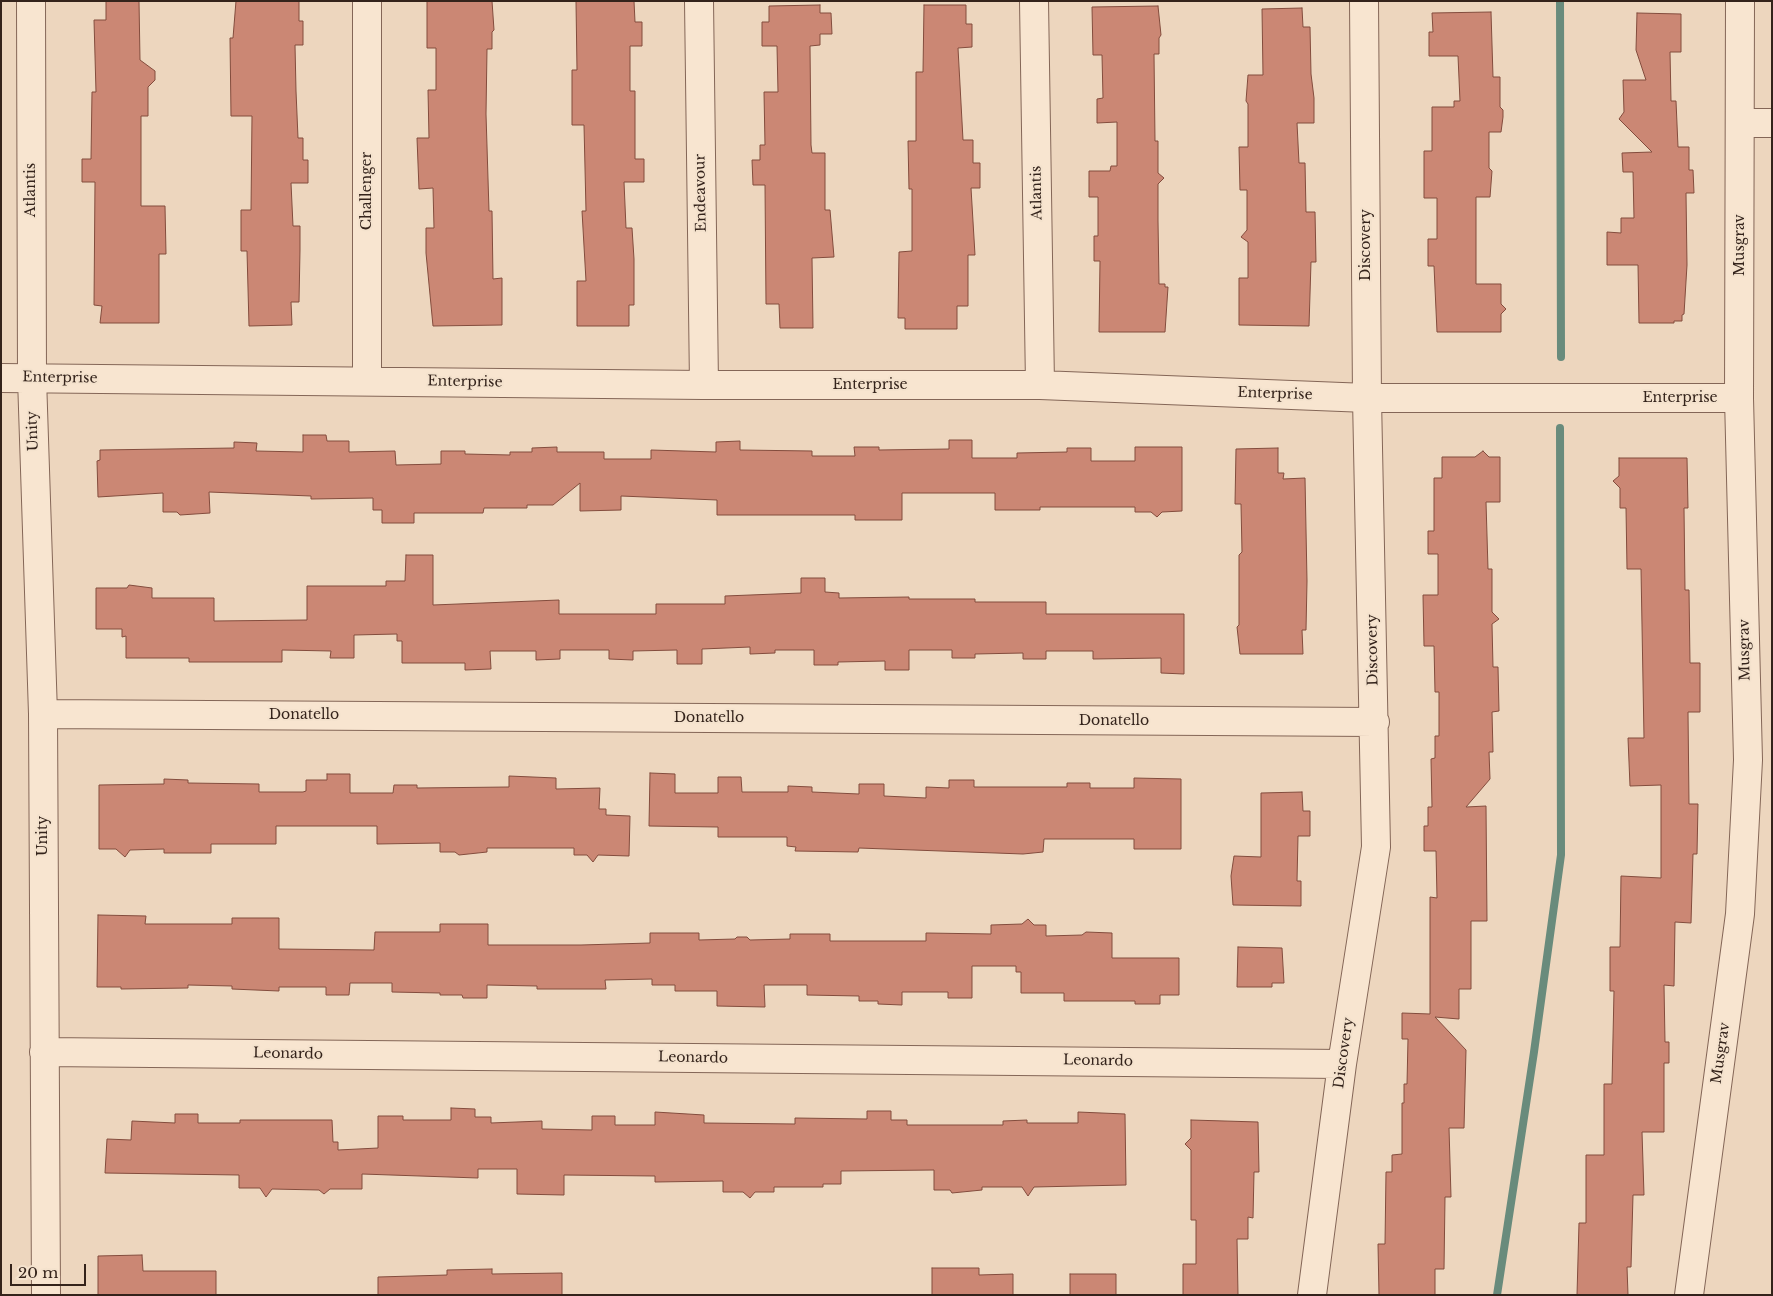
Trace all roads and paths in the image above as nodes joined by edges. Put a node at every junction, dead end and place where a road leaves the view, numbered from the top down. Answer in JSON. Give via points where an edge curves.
{"nodes":[{"id":1,"x":31,"y":1,"type":"edge"},
{"id":2,"x":367,"y":1,"type":"edge"},
{"id":3,"x":699,"y":1,"type":"edge"},
{"id":4,"x":1034,"y":1,"type":"edge"},
{"id":5,"x":1364,"y":1,"type":"edge"},
{"id":6,"x":1740,"y":1,"type":"edge"},
{"id":7,"x":1740,"y":123,"type":"junction"},
{"id":8,"x":1772,"y":123,"type":"edge"},
{"id":9,"x":1,"y":378,"type":"edge"},
{"id":10,"x":32,"y":378,"type":"junction"},
{"id":11,"x":367,"y":381,"type":"junction"},
{"id":12,"x":704,"y":385,"type":"junction"},
{"id":13,"x":1040,"y":385,"type":"junction"},
{"id":14,"x":1366,"y":398,"type":"junction"},
{"id":15,"x":1739,"y":398,"type":"junction"},
{"id":16,"x":43,"y":714,"type":"junction"},
{"id":17,"x":1375,"y":722,"type":"junction"},
{"id":18,"x":44,"y":1052,"type":"junction"},
{"id":19,"x":1342,"y":1064,"type":"junction"},
{"id":20,"x":46,"y":1295,"type":"edge"},
{"id":21,"x":1312,"y":1295,"type":"edge"},
{"id":22,"x":1689,"y":1295,"type":"edge"}],
"edges":[{"from":1,"to":10,"type":"street","name":"Atlantis"},
{"from":2,"to":11,"type":"street","name":"Challenger"},
{"from":3,"to":12,"type":"street","name":"Endeavour"},
{"from":4,"to":13,"type":"street","name":"Atlantis"},
{"from":5,"to":14,"type":"street","name":"Discovery"},
{"from":6,"to":7,"type":"street","name":"Musgrav"},
{"from":7,"to":8,"type":"street"},
{"from":7,"to":15,"type":"street","name":"Musgrav"},
{"from":9,"to":10,"type":"street","name":"Enterprise"},
{"from":10,"to":11,"type":"street","name":"Enterprise"},
{"from":10,"to":16,"type":"street","name":"Unity"},
{"from":11,"to":12,"type":"street","name":"Enterprise"},
{"from":12,"to":13,"type":"street","name":"Enterprise"},
{"from":13,"to":14,"type":"street","name":"Enterprise"},
{"from":14,"to":15,"type":"street","name":"Enterprise"},
{"from":14,"to":17,"type":"street","name":"Discovery"},
{"from":15,"to":22,"type":"street","name":"Musgrav","via":[[1748,760],[1741,895]]},
{"from":16,"to":17,"type":"street","name":"Donatello"},
{"from":16,"to":18,"type":"street","name":"Unity"},
{"from":17,"to":19,"type":"street","name":"Discovery","via":[[1376,847]]},
{"from":18,"to":19,"type":"street","name":"Leonardo"},
{"from":18,"to":20,"type":"street","name":"Unity"},
{"from":19,"to":21,"type":"street","name":"Discovery"}]}
